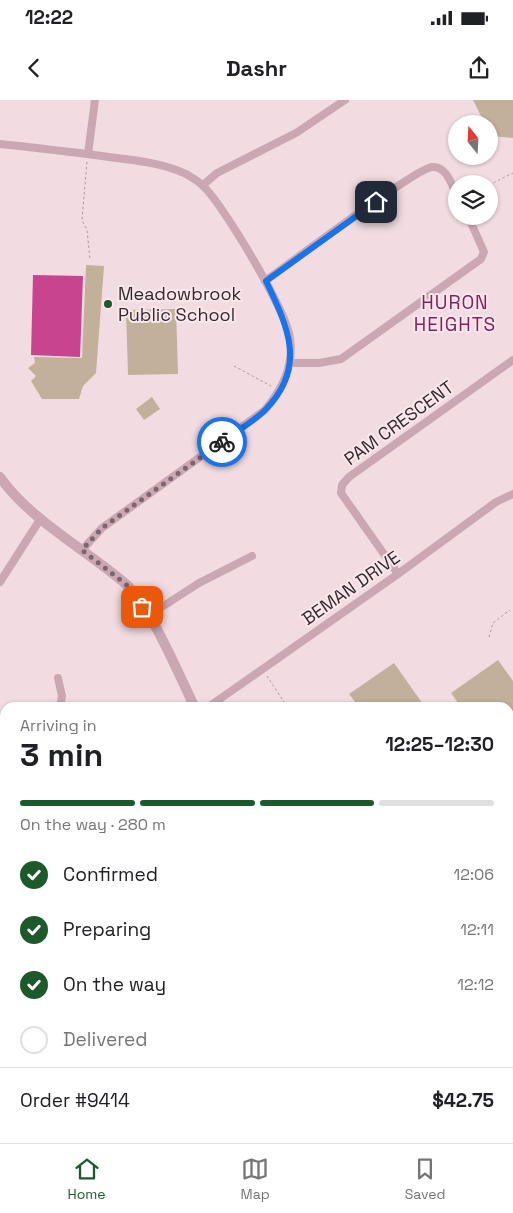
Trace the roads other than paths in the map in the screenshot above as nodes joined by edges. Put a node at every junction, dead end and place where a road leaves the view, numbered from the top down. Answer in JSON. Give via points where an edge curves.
{"nodes":[{"id":1,"x":95,"y":100,"type":"edge"},
{"id":2,"x":345,"y":100,"type":"edge"},
{"id":3,"x":0,"y":144,"type":"edge"},
{"id":4,"x":88,"y":154,"type":"junction"},
{"id":5,"x":448,"y":177,"type":"edge"},
{"id":6,"x":203,"y":185,"type":"junction"},
{"id":7,"x":472,"y":225,"type":"edge"},
{"id":8,"x":266,"y":281,"type":"junction"},
{"id":9,"x":513,"y":360,"type":"edge"},
{"id":10,"x":290,"y":363,"type":"junction"},
{"id":11,"x":0,"y":477,"type":"edge"},
{"id":12,"x":513,"y":494,"type":"edge"},
{"id":13,"x":41,"y":518,"type":"junction"},
{"id":14,"x":82,"y":550,"type":"junction"},
{"id":15,"x":252,"y":556,"type":"dead end"},
{"id":16,"x":398,"y":574,"type":"junction"},
{"id":17,"x":0,"y":582,"type":"edge"},
{"id":18,"x":148,"y":616,"type":"junction"},
{"id":19,"x":58,"y":678,"type":"dead end"},
{"id":20,"x":61,"y":702,"type":"edge"},
{"id":21,"x":193,"y":702,"type":"edge"},
{"id":22,"x":215,"y":702,"type":"edge"}],
"edges":[{"from":1,"to":4,"type":"street"},
{"from":2,"to":6,"type":"street","via":[[296,133],[217,173]]},
{"from":3,"to":4,"type":"street"},
{"from":4,"to":6,"type":"street","via":[[147,162],[186,174]]},
{"from":5,"to":8,"type":"street","via":[[439,168],[430,167]]},
{"from":6,"to":8,"type":"street"},
{"from":7,"to":10,"type":"street","via":[[484,252],[481,259],[341,359]]},
{"from":8,"to":10,"type":"street","via":[[290,337]]},
{"from":9,"to":16,"type":"street","name":"PAM CRESCENT","via":[[348,477],[342,485],[341,493]]},
{"from":10,"to":14,"type":"street","via":[[280,391],[265,410],[102,528]]},
{"from":11,"to":13,"type":"street"},
{"from":12,"to":16,"type":"street","name":"BEMAN DRIVE","via":[[496,502]]},
{"from":13,"to":14,"type":"street"},
{"from":13,"to":17,"type":"street"},
{"from":14,"to":18,"type":"street","via":[[128,586]]},
{"from":15,"to":18,"type":"street","via":[[199,583]]},
{"from":16,"to":22,"type":"street","name":"BEMAN DRIVE"},
{"from":18,"to":21,"type":"street"},
{"from":19,"to":20,"type":"street"}]}
